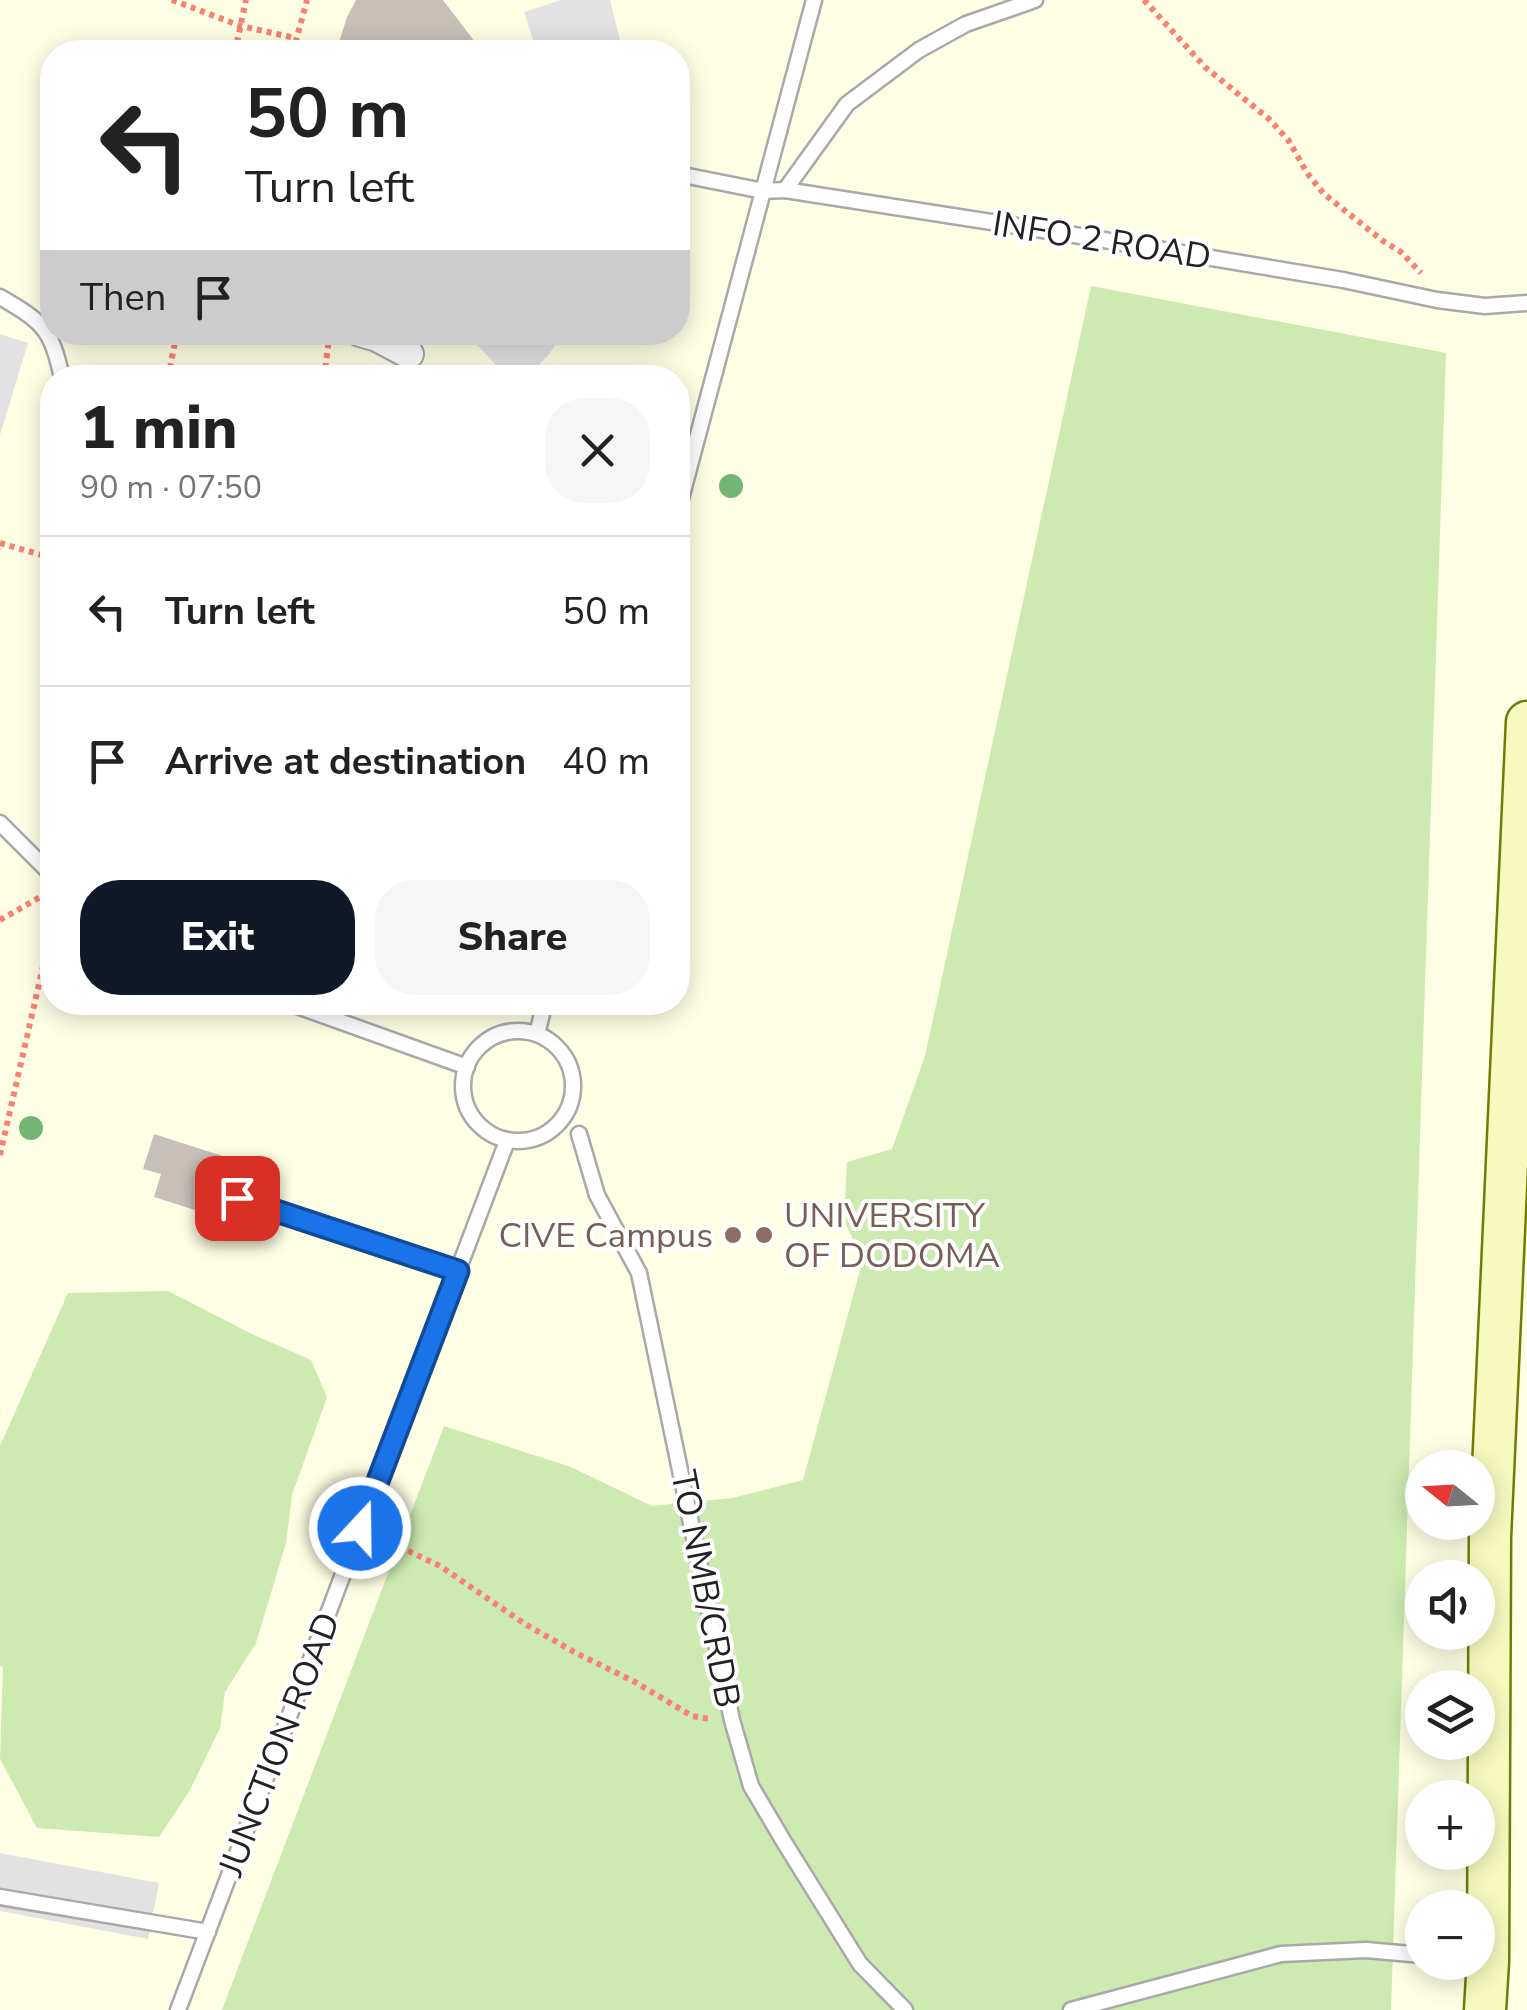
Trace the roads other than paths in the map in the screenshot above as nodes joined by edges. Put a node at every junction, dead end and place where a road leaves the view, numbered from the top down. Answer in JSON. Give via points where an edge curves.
{"nodes":[{"id":1,"x":814,"y":0,"type":"edge"},
{"id":2,"x":1035,"y":0,"type":"edge"},
{"id":3,"x":690,"y":176,"type":"edge"},
{"id":4,"x":763,"y":190,"type":"junction"},
{"id":5,"x":785,"y":190,"type":"junction"},
{"id":6,"x":0,"y":296,"type":"edge"},
{"id":7,"x":1527,"y":303,"type":"edge"},
{"id":8,"x":40,"y":323,"type":"edge"},
{"id":9,"x":391,"y":345,"type":"edge"},
{"id":10,"x":409,"y":354,"type":"dead end"},
{"id":11,"x":690,"y":465,"type":"edge"},
{"id":12,"x":1527,"y":722,"type":"edge"},
{"id":13,"x":0,"y":822,"type":"edge"},
{"id":14,"x":40,"y":863,"type":"edge"},
{"id":15,"x":322,"y":1015,"type":"edge"},
{"id":16,"x":542,"y":1015,"type":"edge"},
{"id":17,"x":537,"y":1034,"type":"junction"},
{"id":18,"x":467,"y":1067,"type":"junction"},
{"id":19,"x":579,"y":1134,"type":"dead end"},
{"id":20,"x":507,"y":1140,"type":"junction"},
{"id":21,"x":237,"y":1198,"type":"dead end"},
{"id":22,"x":458,"y":1271,"type":"junction"},
{"id":23,"x":1484,"y":1890,"type":"edge"},
{"id":24,"x":0,"y":1896,"type":"edge"},
{"id":25,"x":208,"y":1932,"type":"junction"},
{"id":26,"x":1405,"y":1953,"type":"edge"},
{"id":27,"x":1484,"y":1980,"type":"edge"},
{"id":28,"x":178,"y":2010,"type":"edge"},
{"id":29,"x":905,"y":2010,"type":"edge"},
{"id":30,"x":1071,"y":2010,"type":"edge"},
{"id":31,"x":1485,"y":2010,"type":"edge"}],
"edges":[{"from":1,"to":4,"type":"lane"},
{"from":2,"to":5,"type":"lane","via":[[966,24],[919,50],[848,104]]},
{"from":3,"to":4,"type":"lane","name":"INFO 2 ROAD"},
{"from":4,"to":5,"type":"lane","name":"INFO 2 ROAD"},
{"from":4,"to":11,"type":"lane"},
{"from":5,"to":7,"type":"lane","name":"INFO 2 ROAD","via":[[1437,300]]},
{"from":6,"to":8,"type":"lane"},
{"from":9,"to":10,"type":"street"},
{"from":12,"to":23,"type":"street","via":[[1490,1536]]},
{"from":13,"to":14,"type":"lane"},
{"from":15,"to":18,"type":"lane"},
{"from":16,"to":17,"type":"lane"},
{"from":17,"to":18,"type":"lane","via":[[520,1031],[488,1040]]},
{"from":17,"to":20,"type":"lane","via":[[563,1054],[573,1086],[570,1102],[564,1117],[539,1138]]},
{"from":18,"to":20,"type":"lane","via":[[463,1086],[475,1121]]},
{"from":19,"to":29,"type":"lane","name":"TO NMB/CRDB","via":[[597,1195],[639,1273],[751,1786],[860,1964]]},
{"from":20,"to":22,"type":"lane","name":"JUNCTION ROAD"},
{"from":21,"to":22,"type":"lane"},
{"from":22,"to":25,"type":"lane","name":"JUNCTION ROAD"},
{"from":24,"to":25,"type":"lane"},
{"from":25,"to":28,"type":"lane","name":"JUNCTION ROAD"},
{"from":26,"to":30,"type":"lane","via":[[1280,1954]]},
{"from":27,"to":31,"type":"street"}]}
